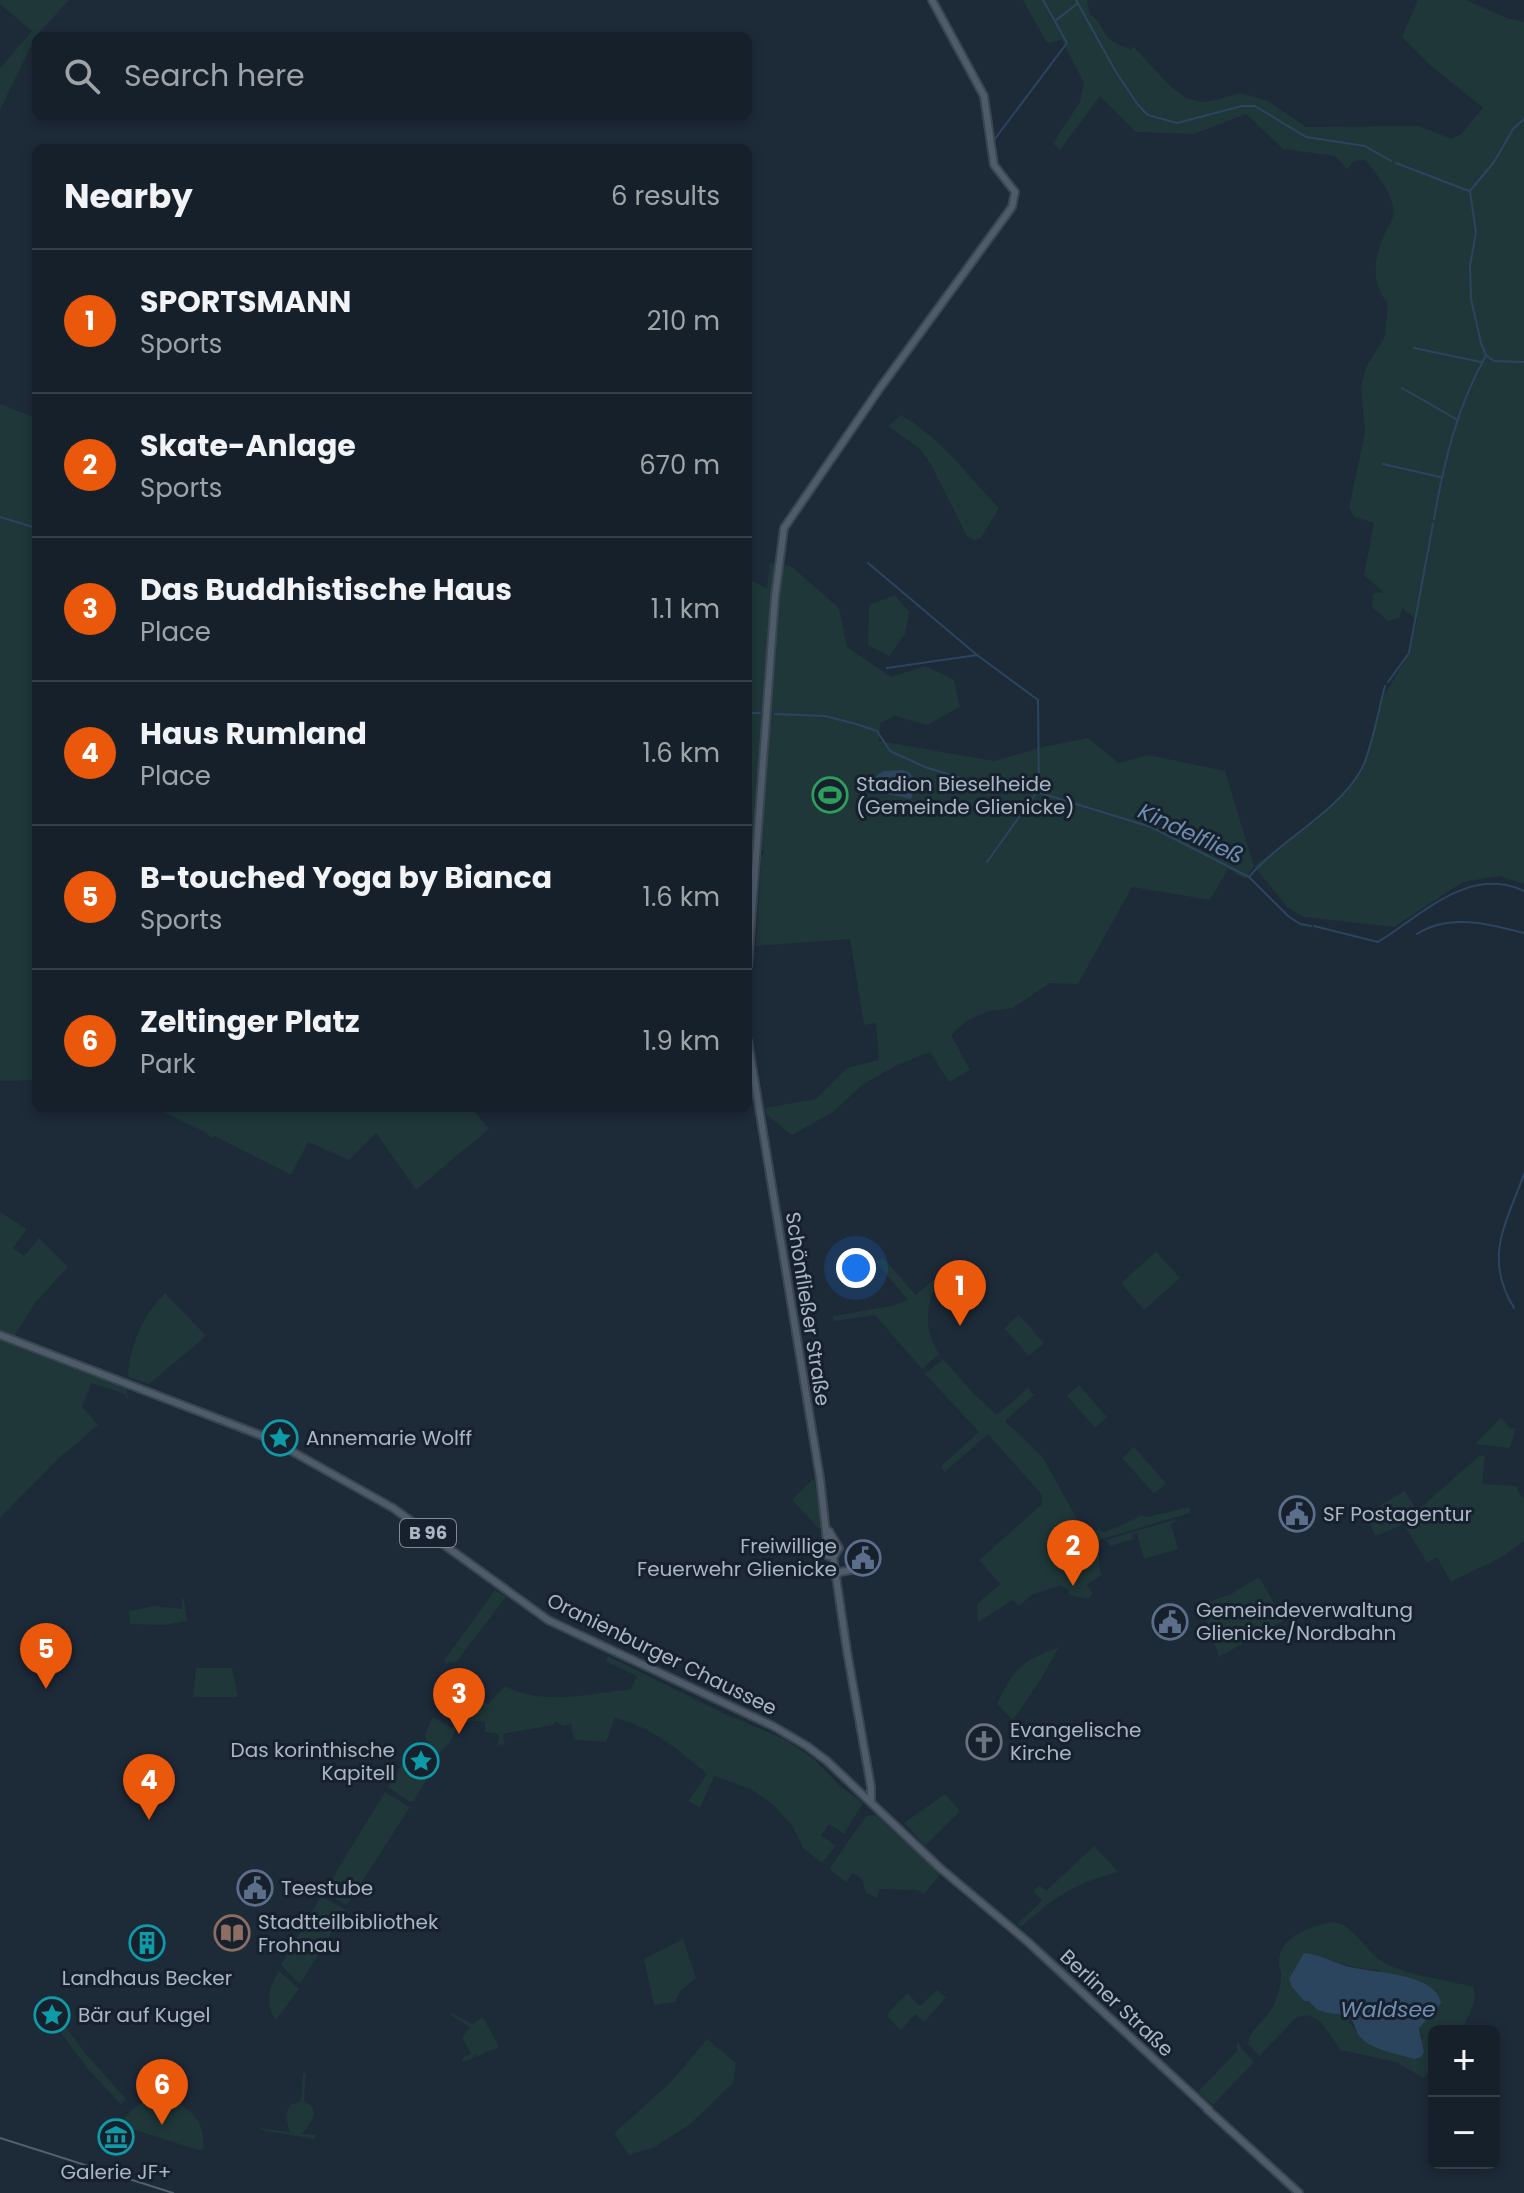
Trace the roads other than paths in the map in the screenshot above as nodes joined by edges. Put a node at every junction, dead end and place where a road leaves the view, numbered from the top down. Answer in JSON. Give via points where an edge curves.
{"nodes":[{"id":1,"x":932,"y":0,"type":"edge"},
{"id":2,"x":752,"y":913,"type":"edge"},
{"id":3,"x":752,"y":1065,"type":"edge"},
{"id":4,"x":0,"y":1335,"type":"edge"},
{"id":5,"x":830,"y":1541,"type":"junction"},
{"id":6,"x":830,"y":1556,"type":"junction"},
{"id":7,"x":851,"y":1570,"type":"dead end"},
{"id":8,"x":835,"y":1577,"type":"junction"},
{"id":9,"x":868,"y":1775,"type":"junction"},
{"id":10,"x":853,"y":1784,"type":"junction"},
{"id":11,"x":871,"y":1800,"type":"junction"},
{"id":12,"x":1016,"y":1932,"type":"joint"},
{"id":13,"x":1291,"y":2185,"type":"junction"},
{"id":14,"x":1283,"y":2192,"type":"edge"},
{"id":15,"x":1299,"y":2193,"type":"edge"}],
"edges":[{"from":1,"to":2,"type":"main road","via":[[984,96],[994,165],[1016,197],[784,528]]},
{"from":3,"to":5,"type":"main road","name":"Schönfließer Straße"},
{"from":4,"to":10,"type":"main road","name":"Oranienburger Chaussee","number":"B 96","via":[[274,1441],[397,1510],[548,1620],[789,1734]]},
{"from":5,"to":6,"type":"main road","via":[[822,1549]]},
{"from":5,"to":6,"type":"main road","via":[[839,1548]]},
{"from":6,"to":8,"type":"main road"},
{"from":7,"to":8,"type":"main road"},
{"from":8,"to":9,"type":"main road"},
{"from":9,"to":10,"type":"main road","via":[[864,1784]]},
{"from":9,"to":11,"type":"main road"},
{"from":10,"to":11,"type":"main road","name":"Oranienburger Chaussee","number":"B 96"},
{"from":11,"to":12,"type":"main road","name":"Oranienburger Chaussee","number":"B 96"},
{"from":12,"to":13,"type":"main road","name":"Berliner Straße","number":"B 96"},
{"from":13,"to":14,"type":"main road"},
{"from":13,"to":15,"type":"main road","name":"Berliner Straße","number":"B 96"}]}
